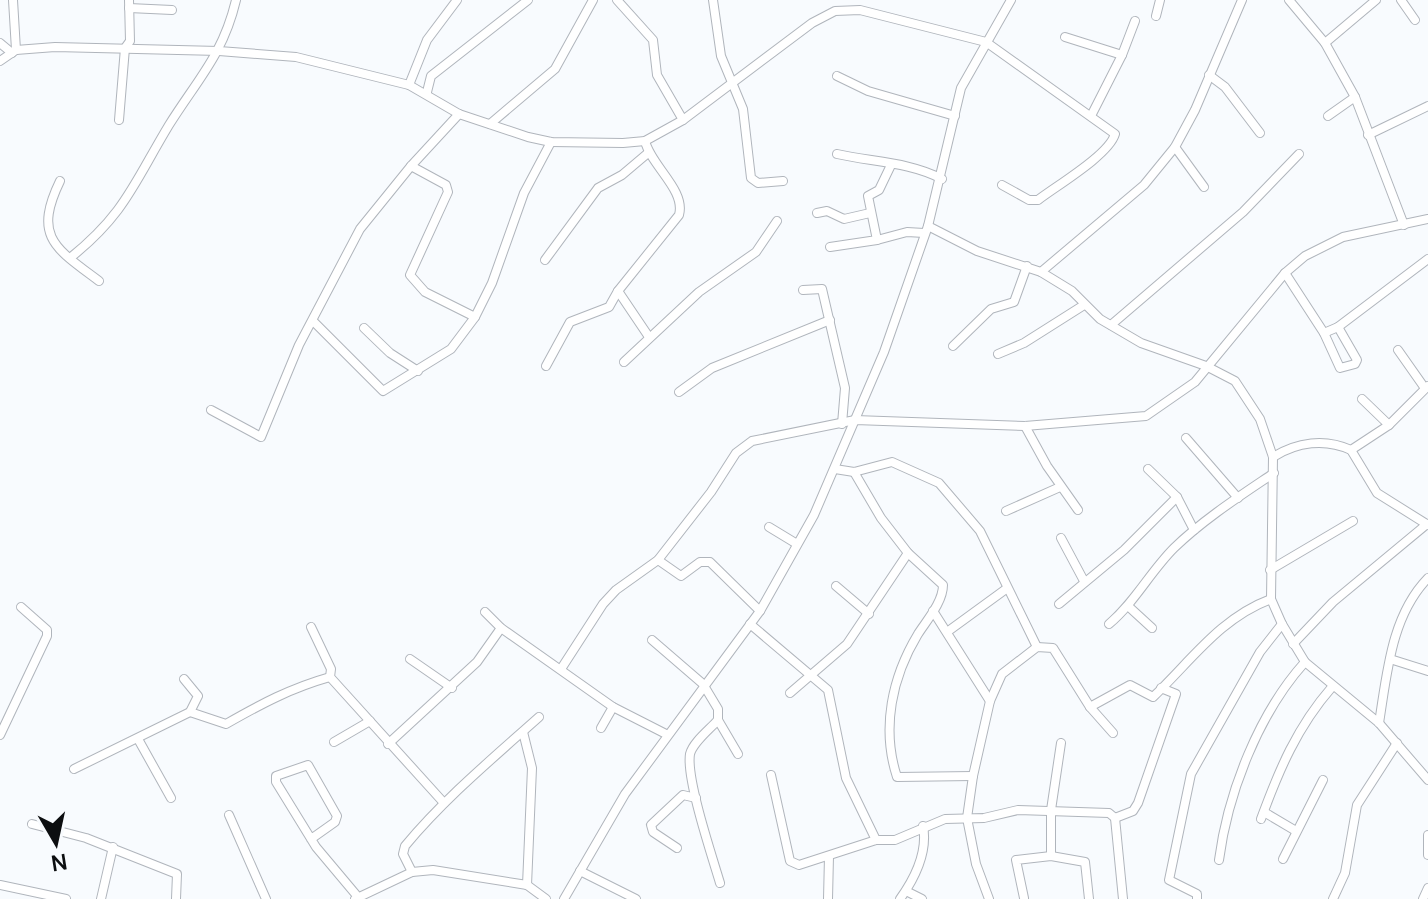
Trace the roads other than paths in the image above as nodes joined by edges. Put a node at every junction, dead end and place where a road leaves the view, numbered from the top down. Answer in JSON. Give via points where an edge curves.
{"nodes":[{"id":1,"x":13,"y":0,"type":"edge"},
{"id":2,"x":236,"y":0,"type":"edge"},
{"id":3,"x":457,"y":0,"type":"edge"},
{"id":4,"x":528,"y":0,"type":"edge"},
{"id":5,"x":593,"y":0,"type":"edge"},
{"id":6,"x":617,"y":0,"type":"edge"},
{"id":7,"x":713,"y":0,"type":"edge"},
{"id":8,"x":1011,"y":0,"type":"edge"},
{"id":9,"x":1160,"y":0,"type":"edge"},
{"id":10,"x":1242,"y":0,"type":"edge"},
{"id":11,"x":1289,"y":0,"type":"edge"},
{"id":12,"x":1376,"y":0,"type":"edge"},
{"id":13,"x":1401,"y":0,"type":"edge"},
{"id":14,"x":129,"y":4,"type":"edge"},
{"id":15,"x":862,"y":5,"type":"edge"},
{"id":16,"x":172,"y":10,"type":"dead end"},
{"id":17,"x":1156,"y":16,"type":"dead end"},
{"id":18,"x":1415,"y":20,"type":"dead end"},
{"id":19,"x":1135,"y":21,"type":"dead end"},
{"id":20,"x":1065,"y":37,"type":"dead end"},
{"id":21,"x":986,"y":42,"type":"junction"},
{"id":22,"x":0,"y":43,"type":"edge"},
{"id":23,"x":1325,"y":43,"type":"junction"},
{"id":24,"x":125,"y":48,"type":"junction"},
{"id":25,"x":219,"y":51,"type":"junction"},
{"id":26,"x":14,"y":52,"type":"junction"},
{"id":27,"x":1122,"y":55,"type":"junction"},
{"id":28,"x":0,"y":61,"type":"edge"},
{"id":29,"x":1209,"y":75,"type":"junction"},
{"id":30,"x":837,"y":76,"type":"dead end"},
{"id":31,"x":409,"y":85,"type":"junction"},
{"id":32,"x":732,"y":86,"type":"junction"},
{"id":33,"x":427,"y":92,"type":"junction"},
{"id":34,"x":1355,"y":97,"type":"junction"},
{"id":35,"x":1428,"y":106,"type":"edge"},
{"id":36,"x":459,"y":114,"type":"junction"},
{"id":37,"x":1092,"y":114,"type":"junction"},
{"id":38,"x":955,"y":116,"type":"junction"},
{"id":39,"x":1328,"y":116,"type":"dead end"},
{"id":40,"x":119,"y":120,"type":"dead end"},
{"id":41,"x":683,"y":120,"type":"junction"},
{"id":42,"x":490,"y":124,"type":"junction"},
{"id":43,"x":1260,"y":133,"type":"dead end"},
{"id":44,"x":1368,"y":135,"type":"junction"},
{"id":45,"x":645,"y":141,"type":"junction"},
{"id":46,"x":551,"y":142,"type":"junction"},
{"id":47,"x":1175,"y":147,"type":"junction"},
{"id":48,"x":648,"y":153,"type":"junction"},
{"id":49,"x":837,"y":154,"type":"dead end"},
{"id":50,"x":1299,"y":154,"type":"dead end"},
{"id":51,"x":891,"y":165,"type":"junction"},
{"id":52,"x":411,"y":166,"type":"junction"},
{"id":53,"x":942,"y":179,"type":"junction"},
{"id":54,"x":60,"y":181,"type":"dead end"},
{"id":55,"x":783,"y":181,"type":"dead end"},
{"id":56,"x":1002,"y":185,"type":"dead end"},
{"id":57,"x":1204,"y":187,"type":"dead end"},
{"id":58,"x":817,"y":213,"type":"dead end"},
{"id":59,"x":870,"y":213,"type":"junction"},
{"id":60,"x":1428,"y":219,"type":"edge"},
{"id":61,"x":777,"y":221,"type":"dead end"},
{"id":62,"x":1404,"y":225,"type":"junction"},
{"id":63,"x":926,"y":230,"type":"junction"},
{"id":64,"x":877,"y":240,"type":"junction"},
{"id":65,"x":830,"y":247,"type":"dead end"},
{"id":66,"x":70,"y":258,"type":"junction"},
{"id":67,"x":1428,"y":259,"type":"edge"},
{"id":68,"x":545,"y":260,"type":"dead end"},
{"id":69,"x":1027,"y":266,"type":"junction"},
{"id":70,"x":1041,"y":272,"type":"junction"},
{"id":71,"x":1285,"y":273,"type":"junction"},
{"id":72,"x":99,"y":281,"type":"dead end"},
{"id":73,"x":803,"y":290,"type":"dead end"},
{"id":74,"x":618,"y":291,"type":"junction"},
{"id":75,"x":1084,"y":305,"type":"junction"},
{"id":76,"x":475,"y":317,"type":"junction"},
{"id":77,"x":830,"y":320,"type":"junction"},
{"id":78,"x":313,"y":321,"type":"junction"},
{"id":79,"x":1111,"y":325,"type":"junction"},
{"id":80,"x":1338,"y":327,"type":"junction"},
{"id":81,"x":364,"y":328,"type":"dead end"},
{"id":82,"x":1324,"y":333,"type":"junction"},
{"id":83,"x":649,"y":337,"type":"junction"},
{"id":84,"x":953,"y":346,"type":"dead end"},
{"id":85,"x":1398,"y":350,"type":"dead end"},
{"id":86,"x":998,"y":354,"type":"dead end"},
{"id":87,"x":624,"y":362,"type":"dead end"},
{"id":88,"x":546,"y":366,"type":"dead end"},
{"id":89,"x":1206,"y":366,"type":"junction"},
{"id":90,"x":418,"y":371,"type":"junction"},
{"id":91,"x":1426,"y":386,"type":"edge"},
{"id":92,"x":679,"y":392,"type":"dead end"},
{"id":93,"x":1362,"y":399,"type":"dead end"},
{"id":94,"x":211,"y":410,"type":"dead end"},
{"id":95,"x":855,"y":420,"type":"junction"},
{"id":96,"x":842,"y":424,"type":"junction"},
{"id":97,"x":1389,"y":425,"type":"junction"},
{"id":98,"x":1025,"y":426,"type":"junction"},
{"id":99,"x":1186,"y":438,"type":"dead end"},
{"id":100,"x":1351,"y":450,"type":"junction"},
{"id":101,"x":1273,"y":457,"type":"junction"},
{"id":102,"x":835,"y":469,"type":"junction"},
{"id":103,"x":1148,"y":469,"type":"dead end"},
{"id":104,"x":854,"y":472,"type":"junction"},
{"id":105,"x":1274,"y":473,"type":"junction"},
{"id":106,"x":1060,"y":487,"type":"junction"},
{"id":107,"x":1177,"y":497,"type":"junction"},
{"id":108,"x":1238,"y":498,"type":"junction"},
{"id":109,"x":1078,"y":510,"type":"dead end"},
{"id":110,"x":1006,"y":511,"type":"dead end"},
{"id":111,"x":1353,"y":521,"type":"dead end"},
{"id":112,"x":1428,"y":525,"type":"edge"},
{"id":113,"x":769,"y":527,"type":"dead end"},
{"id":114,"x":1194,"y":530,"type":"junction"},
{"id":115,"x":1061,"y":538,"type":"dead end"},
{"id":116,"x":797,"y":544,"type":"junction"},
{"id":117,"x":908,"y":553,"type":"junction"},
{"id":118,"x":658,"y":560,"type":"junction"},
{"id":119,"x":1270,"y":570,"type":"junction"},
{"id":120,"x":1428,"y":578,"type":"edge"},
{"id":121,"x":1084,"y":581,"type":"junction"},
{"id":122,"x":836,"y":586,"type":"dead end"},
{"id":123,"x":1006,"y":589,"type":"junction"},
{"id":124,"x":1271,"y":599,"type":"junction"},
{"id":125,"x":1059,"y":604,"type":"dead end"},
{"id":126,"x":1128,"y":606,"type":"junction"},
{"id":127,"x":21,"y":607,"type":"dead end"},
{"id":128,"x":760,"y":611,"type":"junction"},
{"id":129,"x":933,"y":611,"type":"junction"},
{"id":130,"x":485,"y":612,"type":"dead end"},
{"id":131,"x":869,"y":614,"type":"junction"},
{"id":132,"x":750,"y":624,"type":"junction"},
{"id":133,"x":1109,"y":624,"type":"dead end"},
{"id":134,"x":1282,"y":624,"type":"junction"},
{"id":135,"x":311,"y":627,"type":"dead end"},
{"id":136,"x":501,"y":628,"type":"junction"},
{"id":137,"x":1152,"y":628,"type":"dead end"},
{"id":138,"x":947,"y":632,"type":"junction"},
{"id":139,"x":652,"y":640,"type":"dead end"},
{"id":140,"x":1293,"y":644,"type":"junction"},
{"id":141,"x":1037,"y":647,"type":"junction"},
{"id":142,"x":410,"y":659,"type":"dead end"},
{"id":143,"x":1390,"y":659,"type":"junction"},
{"id":144,"x":1305,"y":662,"type":"junction"},
{"id":145,"x":561,"y":669,"type":"junction"},
{"id":146,"x":1428,"y":671,"type":"edge"},
{"id":147,"x":811,"y":672,"type":"junction"},
{"id":148,"x":330,"y":677,"type":"junction"},
{"id":149,"x":184,"y":679,"type":"dead end"},
{"id":150,"x":703,"y":684,"type":"junction"},
{"id":151,"x":1332,"y":687,"type":"junction"},
{"id":152,"x":452,"y":688,"type":"junction"},
{"id":153,"x":1161,"y":688,"type":"junction"},
{"id":154,"x":790,"y":693,"type":"dead end"},
{"id":155,"x":990,"y":701,"type":"junction"},
{"id":156,"x":613,"y":707,"type":"junction"},
{"id":157,"x":1090,"y":707,"type":"junction"},
{"id":158,"x":190,"y":712,"type":"junction"},
{"id":159,"x":539,"y":717,"type":"dead end"},
{"id":160,"x":718,"y":720,"type":"junction"},
{"id":161,"x":370,"y":721,"type":"junction"},
{"id":162,"x":1379,"y":723,"type":"junction"},
{"id":163,"x":601,"y":728,"type":"dead end"},
{"id":164,"x":523,"y":732,"type":"junction"},
{"id":165,"x":1113,"y":733,"type":"dead end"},
{"id":166,"x":666,"y":734,"type":"junction"},
{"id":167,"x":0,"y":735,"type":"edge"},
{"id":168,"x":138,"y":739,"type":"junction"},
{"id":169,"x":334,"y":742,"type":"dead end"},
{"id":170,"x":1061,"y":743,"type":"dead end"},
{"id":171,"x":1397,"y":743,"type":"junction"},
{"id":172,"x":388,"y":744,"type":"junction"},
{"id":173,"x":738,"y":754,"type":"dead end"},
{"id":174,"x":74,"y":769,"type":"dead end"},
{"id":175,"x":771,"y":775,"type":"dead end"},
{"id":176,"x":973,"y":776,"type":"junction"},
{"id":177,"x":1323,"y":780,"type":"dead end"},
{"id":178,"x":1428,"y":780,"type":"edge"},
{"id":179,"x":171,"y":798,"type":"dead end"},
{"id":180,"x":696,"y":798,"type":"junction"},
{"id":181,"x":444,"y":803,"type":"junction"},
{"id":182,"x":1051,"y":810,"type":"junction"},
{"id":183,"x":229,"y":815,"type":"dead end"},
{"id":184,"x":967,"y":818,"type":"junction"},
{"id":185,"x":1115,"y":818,"type":"junction"},
{"id":186,"x":32,"y":824,"type":"dead end"},
{"id":187,"x":923,"y":826,"type":"junction"},
{"id":188,"x":1296,"y":831,"type":"junction"},
{"id":189,"x":1428,"y":835,"type":"edge"},
{"id":190,"x":311,"y":839,"type":"junction"},
{"id":191,"x":876,"y":840,"type":"junction"},
{"id":192,"x":113,"y":847,"type":"junction"},
{"id":193,"x":677,"y":848,"type":"dead end"},
{"id":194,"x":1428,"y":855,"type":"edge"},
{"id":195,"x":829,"y":856,"type":"junction"},
{"id":196,"x":1051,"y":856,"type":"junction"},
{"id":197,"x":1283,"y":859,"type":"dead end"},
{"id":198,"x":1219,"y":860,"type":"dead end"},
{"id":199,"x":580,"y":871,"type":"junction"},
{"id":200,"x":412,"y":872,"type":"junction"},
{"id":201,"x":720,"y":883,"type":"dead end"},
{"id":202,"x":0,"y":885,"type":"edge"},
{"id":203,"x":527,"y":885,"type":"junction"},
{"id":204,"x":1428,"y":888,"type":"edge"},
{"id":205,"x":381,"y":895,"type":"edge"},
{"id":206,"x":903,"y":895,"type":"edge"},
{"id":207,"x":356,"y":898,"type":"edge"},
{"id":208,"x":1024,"y":898,"type":"edge"},
{"id":209,"x":66,"y":899,"type":"edge"},
{"id":210,"x":101,"y":899,"type":"edge"},
{"id":211,"x":176,"y":899,"type":"edge"},
{"id":212,"x":266,"y":899,"type":"edge"},
{"id":213,"x":546,"y":899,"type":"edge"},
{"id":214,"x":564,"y":899,"type":"edge"},
{"id":215,"x":636,"y":899,"type":"edge"},
{"id":216,"x":828,"y":899,"type":"edge"},
{"id":217,"x":922,"y":899,"type":"edge"},
{"id":218,"x":989,"y":899,"type":"edge"},
{"id":219,"x":1089,"y":899,"type":"edge"},
{"id":220,"x":1123,"y":899,"type":"edge"},
{"id":221,"x":1197,"y":899,"type":"edge"},
{"id":222,"x":1333,"y":899,"type":"edge"},
{"id":223,"x":1423,"y":899,"type":"edge"}],
"edges":[{"from":1,"to":26,"type":"street"},
{"from":2,"to":25,"type":"street"},
{"from":3,"to":31,"type":"street","via":[[427,40]]},
{"from":4,"to":33,"type":"street","via":[[431,76]]},
{"from":5,"to":42,"type":"street","via":[[555,69]]},
{"from":6,"to":41,"type":"street","via":[[653,40],[657,75]]},
{"from":7,"to":32,"type":"street","via":[[721,56]]},
{"from":8,"to":21,"type":"street"},
{"from":9,"to":17,"type":"street"},
{"from":10,"to":29,"type":"street"},
{"from":11,"to":23,"type":"street"},
{"from":12,"to":23,"type":"street"},
{"from":13,"to":18,"type":"street"},
{"from":14,"to":16,"type":"street"},
{"from":14,"to":24,"type":"street","via":[[130,41]]},
{"from":15,"to":21,"type":"street"},
{"from":15,"to":32,"type":"street","via":[[812,23]]},
{"from":19,"to":27,"type":"street"},
{"from":20,"to":27,"type":"street"},
{"from":21,"to":37,"type":"street"},
{"from":21,"to":38,"type":"street","via":[[961,88]]},
{"from":22,"to":26,"type":"street"},
{"from":23,"to":34,"type":"street"},
{"from":24,"to":25,"type":"street"},
{"from":24,"to":26,"type":"street"},
{"from":24,"to":40,"type":"street"},
{"from":25,"to":31,"type":"street","via":[[296,57]]},
{"from":25,"to":66,"type":"street","via":[[119,213]]},
{"from":26,"to":28,"type":"street"},
{"from":27,"to":37,"type":"street"},
{"from":29,"to":43,"type":"street","via":[[1225,87]]},
{"from":29,"to":47,"type":"street"},
{"from":30,"to":38,"type":"street","via":[[868,91]]},
{"from":31,"to":33,"type":"street"},
{"from":32,"to":41,"type":"street"},
{"from":32,"to":55,"type":"street","via":[[743,109],[753,182]]},
{"from":33,"to":36,"type":"street"},
{"from":34,"to":39,"type":"street"},
{"from":34,"to":44,"type":"street"},
{"from":35,"to":44,"type":"street"},
{"from":36,"to":42,"type":"street"},
{"from":36,"to":52,"type":"street"},
{"from":37,"to":56,"type":"street","via":[[1115,134],[1093,159],[1038,200]]},
{"from":38,"to":53,"type":"street"},
{"from":41,"to":45,"type":"street"},
{"from":42,"to":46,"type":"street"},
{"from":44,"to":62,"type":"street"},
{"from":45,"to":46,"type":"street"},
{"from":45,"to":48,"type":"street"},
{"from":46,"to":76,"type":"street","via":[[524,193]]},
{"from":47,"to":57,"type":"street"},
{"from":47,"to":70,"type":"street","via":[[1144,185]]},
{"from":48,"to":68,"type":"street","via":[[598,188]]},
{"from":48,"to":74,"type":"street","via":[[681,201],[681,209]]},
{"from":49,"to":51,"type":"street"},
{"from":50,"to":79,"type":"street","via":[[1243,212]]},
{"from":51,"to":53,"type":"street","via":[[917,166]]},
{"from":51,"to":59,"type":"street","via":[[879,190],[868,196]]},
{"from":52,"to":76,"type":"street","via":[[446,185],[448,192],[410,275],[425,292]]},
{"from":52,"to":78,"type":"street","via":[[360,229]]},
{"from":53,"to":63,"type":"street"},
{"from":54,"to":66,"type":"street","via":[[47,226],[55,247]]},
{"from":58,"to":59,"type":"street","via":[[827,211],[844,219]]},
{"from":59,"to":64,"type":"street"},
{"from":60,"to":62,"type":"street"},
{"from":61,"to":83,"type":"street","via":[[756,252]]},
{"from":62,"to":71,"type":"street","via":[[1324,244]]},
{"from":63,"to":64,"type":"street"},
{"from":63,"to":69,"type":"street"},
{"from":63,"to":95,"type":"street"},
{"from":64,"to":65,"type":"street"},
{"from":66,"to":72,"type":"street"},
{"from":67,"to":80,"type":"street"},
{"from":69,"to":70,"type":"street"},
{"from":69,"to":84,"type":"street","via":[[1014,302],[991,309]]},
{"from":70,"to":75,"type":"street"},
{"from":71,"to":82,"type":"street"},
{"from":71,"to":89,"type":"street"},
{"from":73,"to":77,"type":"street","via":[[822,289]]},
{"from":74,"to":83,"type":"street"},
{"from":74,"to":88,"type":"street","via":[[606,310],[570,322]]},
{"from":75,"to":79,"type":"street"},
{"from":75,"to":86,"type":"street"},
{"from":76,"to":90,"type":"street","via":[[451,349]]},
{"from":77,"to":92,"type":"street","via":[[712,368]]},
{"from":77,"to":96,"type":"street","via":[[845,388]]},
{"from":78,"to":90,"type":"street","via":[[383,391]]},
{"from":78,"to":94,"type":"street","via":[[261,437]]},
{"from":79,"to":89,"type":"street","via":[[1141,343]]},
{"from":80,"to":82,"type":"street"},
{"from":80,"to":82,"type":"street","via":[[1356,356],[1355,364],[1340,368]]},
{"from":81,"to":90,"type":"street"},
{"from":83,"to":87,"type":"street"},
{"from":85,"to":91,"type":"street"},
{"from":89,"to":98,"type":"street","via":[[1187,390],[1146,416]]},
{"from":89,"to":101,"type":"street","via":[[1235,381],[1260,419]]},
{"from":91,"to":97,"type":"street"},
{"from":93,"to":97,"type":"street"},
{"from":95,"to":96,"type":"street"},
{"from":95,"to":98,"type":"street"},
{"from":95,"to":102,"type":"street"},
{"from":96,"to":118,"type":"street","via":[[783,432],[743,446]]},
{"from":97,"to":100,"type":"street"},
{"from":98,"to":106,"type":"street"},
{"from":99,"to":108,"type":"street"},
{"from":100,"to":101,"type":"street","via":[[1312,443],[1291,445]]},
{"from":100,"to":112,"type":"street","via":[[1377,493]]},
{"from":101,"to":105,"type":"street"},
{"from":102,"to":104,"type":"street"},
{"from":102,"to":116,"type":"street"},
{"from":103,"to":107,"type":"street"},
{"from":104,"to":117,"type":"street"},
{"from":104,"to":123,"type":"street","via":[[892,462],[939,483],[976,525]]},
{"from":105,"to":108,"type":"street"},
{"from":105,"to":119,"type":"street"},
{"from":106,"to":109,"type":"street"},
{"from":106,"to":110,"type":"street"},
{"from":107,"to":114,"type":"street"},
{"from":107,"to":121,"type":"street"},
{"from":108,"to":114,"type":"street"},
{"from":111,"to":119,"type":"street"},
{"from":112,"to":140,"type":"street","via":[[1333,602]]},
{"from":113,"to":116,"type":"street"},
{"from":114,"to":126,"type":"street"},
{"from":115,"to":121,"type":"street"},
{"from":116,"to":128,"type":"street"},
{"from":117,"to":129,"type":"street","via":[[943,585]]},
{"from":117,"to":131,"type":"street"},
{"from":118,"to":128,"type":"street","via":[[681,576],[700,562],[710,562]]},
{"from":118,"to":145,"type":"street","via":[[603,604]]},
{"from":119,"to":124,"type":"street"},
{"from":120,"to":143,"type":"street","via":[[1417,589]]},
{"from":121,"to":125,"type":"street"},
{"from":122,"to":131,"type":"street"},
{"from":123,"to":138,"type":"street"},
{"from":123,"to":141,"type":"street"},
{"from":124,"to":134,"type":"street"},
{"from":124,"to":153,"type":"street","via":[[1248,607],[1207,639]]},
{"from":126,"to":133,"type":"street"},
{"from":126,"to":137,"type":"street"},
{"from":127,"to":167,"type":"street","via":[[47,630],[47,636]]},
{"from":128,"to":132,"type":"street"},
{"from":129,"to":138,"type":"street"},
{"from":129,"to":176,"type":"street","via":[[891,692],[895,770],[900,779]]},
{"from":130,"to":136,"type":"street"},
{"from":131,"to":147,"type":"street","via":[[847,644]]},
{"from":132,"to":147,"type":"street"},
{"from":132,"to":150,"type":"street"},
{"from":134,"to":140,"type":"street"},
{"from":134,"to":221,"type":"street","via":[[1260,652],[1191,774],[1169,880],[1197,894]]},
{"from":135,"to":148,"type":"street"},
{"from":136,"to":145,"type":"street"},
{"from":136,"to":152,"type":"street"},
{"from":138,"to":155,"type":"street"},
{"from":139,"to":150,"type":"street"},
{"from":140,"to":144,"type":"street"},
{"from":141,"to":155,"type":"street","via":[[1002,674]]},
{"from":141,"to":157,"type":"street","via":[[1057,651]]},
{"from":142,"to":152,"type":"street"},
{"from":143,"to":146,"type":"street"},
{"from":143,"to":162,"type":"street"},
{"from":144,"to":151,"type":"street"},
{"from":144,"to":198,"type":"street","via":[[1287,682],[1243,771],[1224,825]]},
{"from":145,"to":156,"type":"street"},
{"from":147,"to":154,"type":"street"},
{"from":147,"to":191,"type":"street","via":[[831,696],[846,778]]},
{"from":148,"to":158,"type":"street","via":[[256,704],[226,724]]},
{"from":148,"to":161,"type":"street"},
{"from":149,"to":158,"type":"street","via":[[198,699]]},
{"from":150,"to":160,"type":"street","via":[[718,709]]},
{"from":150,"to":166,"type":"street"},
{"from":151,"to":162,"type":"street"},
{"from":151,"to":188,"type":"street","via":[[1290,746],[1262,815]]},
{"from":152,"to":172,"type":"street"},
{"from":153,"to":157,"type":"street","via":[[1149,698],[1130,685]]},
{"from":153,"to":185,"type":"street","via":[[1176,694],[1168,725],[1138,803]]},
{"from":155,"to":176,"type":"street"},
{"from":156,"to":163,"type":"street"},
{"from":156,"to":166,"type":"street"},
{"from":157,"to":165,"type":"street"},
{"from":158,"to":168,"type":"street"},
{"from":159,"to":164,"type":"street"},
{"from":160,"to":173,"type":"street"},
{"from":160,"to":180,"type":"street","via":[[691,752]]},
{"from":161,"to":169,"type":"street"},
{"from":161,"to":172,"type":"street"},
{"from":162,"to":171,"type":"street"},
{"from":164,"to":181,"type":"street"},
{"from":164,"to":203,"type":"street","via":[[532,781]]},
{"from":166,"to":199,"type":"street"},
{"from":168,"to":174,"type":"street"},
{"from":168,"to":179,"type":"street"},
{"from":170,"to":182,"type":"street"},
{"from":171,"to":178,"type":"street"},
{"from":171,"to":222,"type":"street","via":[[1360,798],[1345,873]]},
{"from":172,"to":181,"type":"street"},
{"from":175,"to":195,"type":"street","via":[[790,861],[799,865]]},
{"from":176,"to":184,"type":"street"},
{"from":177,"to":188,"type":"street"},
{"from":180,"to":193,"type":"street","via":[[683,795],[651,825]]},
{"from":180,"to":201,"type":"street"},
{"from":181,"to":200,"type":"street","via":[[405,846],[403,854]]},
{"from":182,"to":184,"type":"street"},
{"from":182,"to":185,"type":"street","via":[[1109,813]]},
{"from":182,"to":196,"type":"street"},
{"from":183,"to":212,"type":"street"},
{"from":184,"to":187,"type":"street"},
{"from":184,"to":218,"type":"street"},
{"from":185,"to":220,"type":"street"},
{"from":186,"to":192,"type":"street"},
{"from":187,"to":191,"type":"street","via":[[895,840]]},
{"from":187,"to":206,"type":"street","via":[[924,846]]},
{"from":188,"to":197,"type":"street"},
{"from":189,"to":194,"type":"street"},
{"from":190,"to":190,"type":"street","via":[[276,780],[287,770],[308,765],[337,816]]},
{"from":190,"to":207,"type":"street"},
{"from":191,"to":195,"type":"street"},
{"from":192,"to":210,"type":"street"},
{"from":192,"to":211,"type":"street","via":[[177,874]]},
{"from":195,"to":216,"type":"street"},
{"from":196,"to":208,"type":"street","via":[[1016,860]]},
{"from":196,"to":219,"type":"street","via":[[1085,862]]},
{"from":199,"to":214,"type":"street"},
{"from":199,"to":215,"type":"street"},
{"from":200,"to":203,"type":"street","via":[[433,870]]},
{"from":200,"to":205,"type":"street"},
{"from":202,"to":209,"type":"street"},
{"from":203,"to":213,"type":"street"},
{"from":204,"to":223,"type":"street"},
{"from":205,"to":207,"type":"street"},
{"from":206,"to":217,"type":"street"}]}
